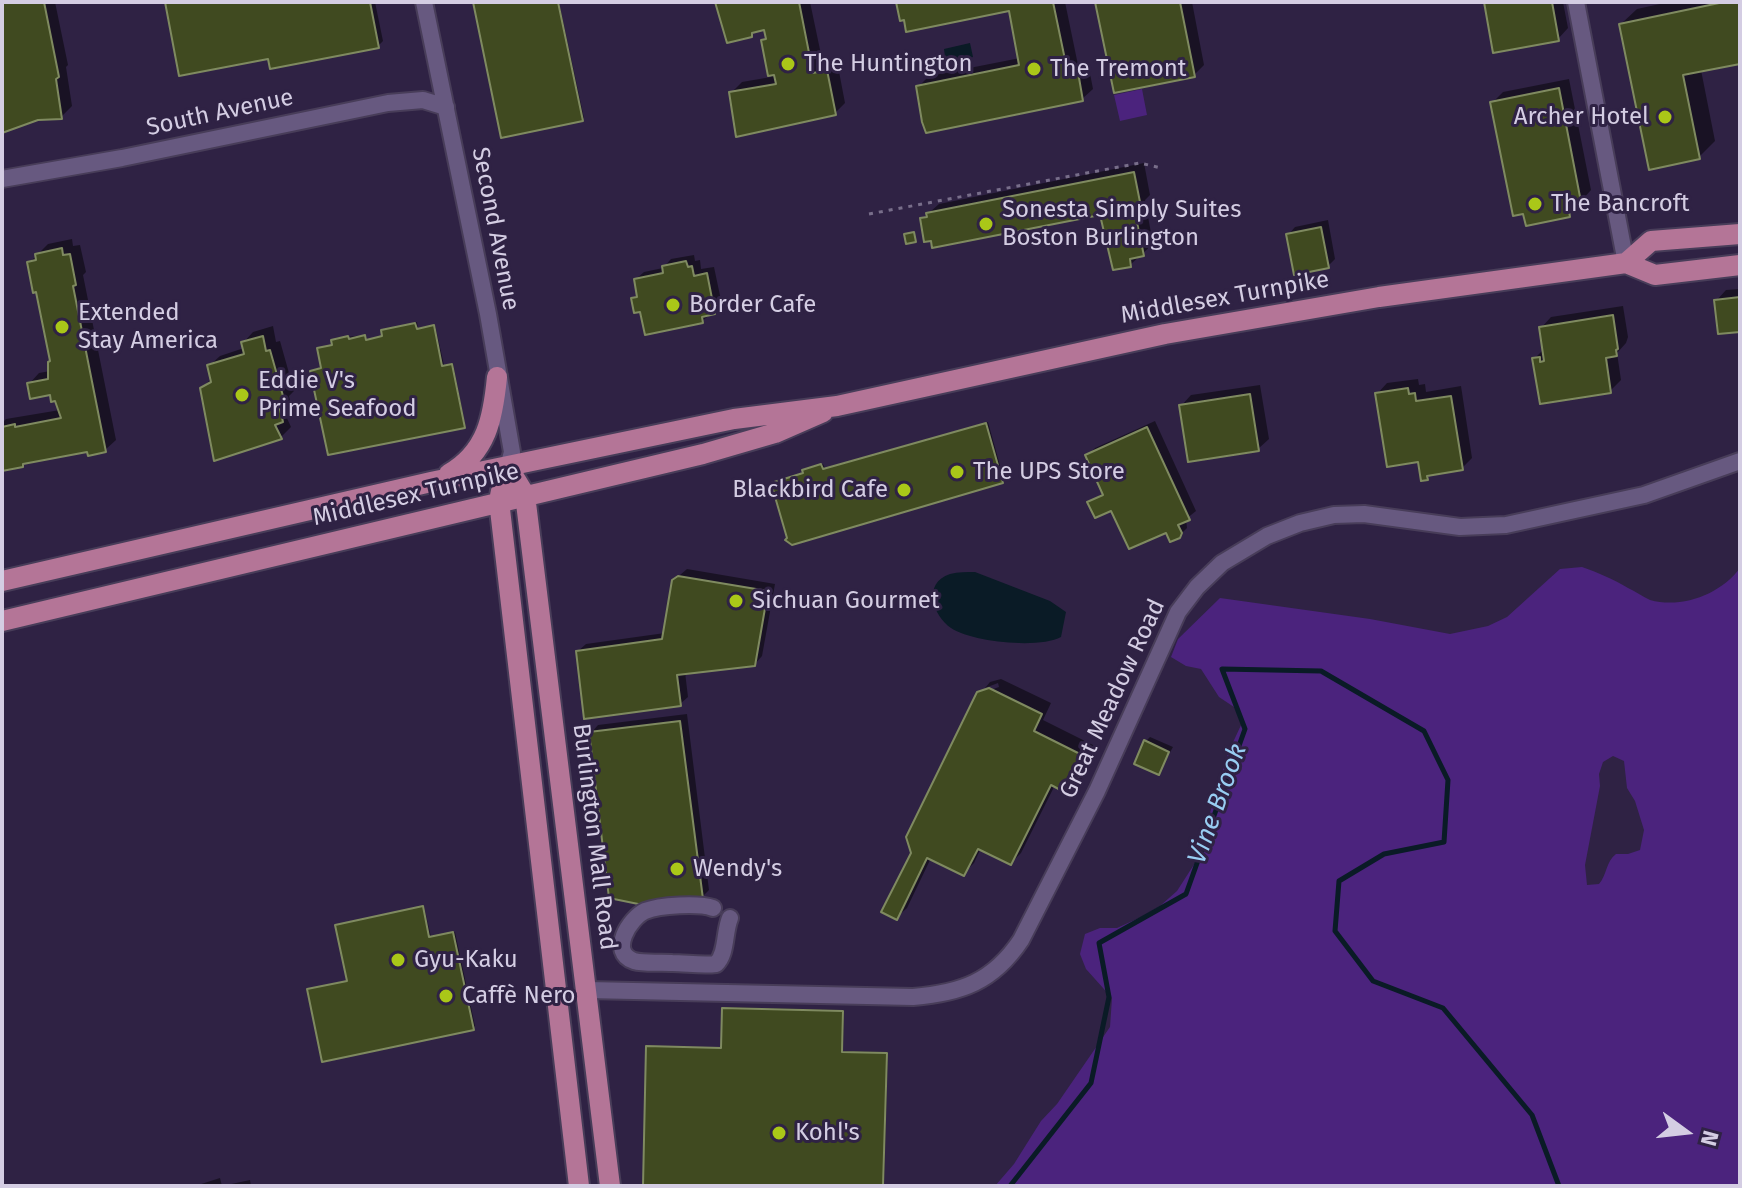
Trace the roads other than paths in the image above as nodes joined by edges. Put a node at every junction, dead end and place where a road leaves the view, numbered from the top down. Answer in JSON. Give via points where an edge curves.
{"nodes":[{"id":1,"x":424,"y":2,"type":"edge"},
{"id":2,"x":1576,"y":2,"type":"edge"},
{"id":3,"x":446,"y":107,"type":"junction"},
{"id":4,"x":2,"y":179,"type":"edge"},
{"id":5,"x":1740,"y":234,"type":"edge"},
{"id":6,"x":1626,"y":263,"type":"junction"},
{"id":7,"x":1740,"y":265,"type":"edge"},
{"id":8,"x":497,"y":377,"type":"junction"},
{"id":9,"x":837,"y":406,"type":"junction"},
{"id":10,"x":1740,"y":461,"type":"edge"},
{"id":11,"x":508,"y":467,"type":"junction"},
{"id":12,"x":431,"y":482,"type":"junction"},
{"id":13,"x":525,"y":495,"type":"junction"},
{"id":14,"x":499,"y":501,"type":"junction"},
{"id":15,"x":2,"y":581,"type":"edge"},
{"id":16,"x":2,"y":621,"type":"edge"},
{"id":17,"x":713,"y":908,"type":"dead end"},
{"id":18,"x":730,"y":918,"type":"dead end"},
{"id":19,"x":557,"y":989,"type":"junction"},
{"id":20,"x":587,"y":990,"type":"junction"},
{"id":21,"x":579,"y":1186,"type":"edge"},
{"id":22,"x":610,"y":1186,"type":"edge"}],
"edges":[{"from":1,"to":3,"type":"street","name":"Second Avenue"},
{"from":2,"to":6,"type":"street"},
{"from":3,"to":4,"type":"street","name":"South Avenue","via":[[423,100],[388,103]]},
{"from":3,"to":8,"type":"street","name":"Second Avenue"},
{"from":5,"to":6,"type":"main road","name":"Middlesex Turnpike","via":[[1651,241]]},
{"from":6,"to":7,"type":"main road","name":"Middlesex Turnpike","via":[[1655,275]]},
{"from":6,"to":9,"type":"main road","name":"Middlesex Turnpike","via":[[1273,314]]},
{"from":8,"to":11,"type":"street","name":"Second Avenue","via":[[512,452]]},
{"from":8,"to":12,"type":"main road","via":[[491,420],[479,448],[452,473]]},
{"from":9,"to":11,"type":"main road","name":"Middlesex Turnpike","via":[[734,419]]},
{"from":9,"to":13,"type":"main road","name":"Middlesex Turnpike","via":[[746,442]]},
{"from":10,"to":20,"type":"street","name":"Great Meadow Road","via":[[1644,495],[1490,527],[1364,514],[1319,518],[1267,536],[1229,558],[1178,612],[1097,791],[1021,940],[975,984],[913,997]]},
{"from":11,"to":12,"type":"main road","name":"Middlesex Turnpike"},
{"from":11,"to":13,"type":"main road"},
{"from":11,"to":14,"type":"main road"},
{"from":12,"to":15,"type":"main road","name":"Middlesex Turnpike"},
{"from":13,"to":14,"type":"main road","name":"Middlesex Turnpike"},
{"from":13,"to":20,"type":"main road","name":"Burlington Mall Road"},
{"from":14,"to":16,"type":"main road","name":"Middlesex Turnpike"},
{"from":14,"to":19,"type":"main road"},
{"from":17,"to":18,"type":"street","via":[[703,904],[643,912],[623,935],[623,951],[635,961],[716,964]]},
{"from":19,"to":20,"type":"main road"},
{"from":19,"to":21,"type":"main road"},
{"from":20,"to":22,"type":"main road","name":"Burlington Mall Road"}]}
